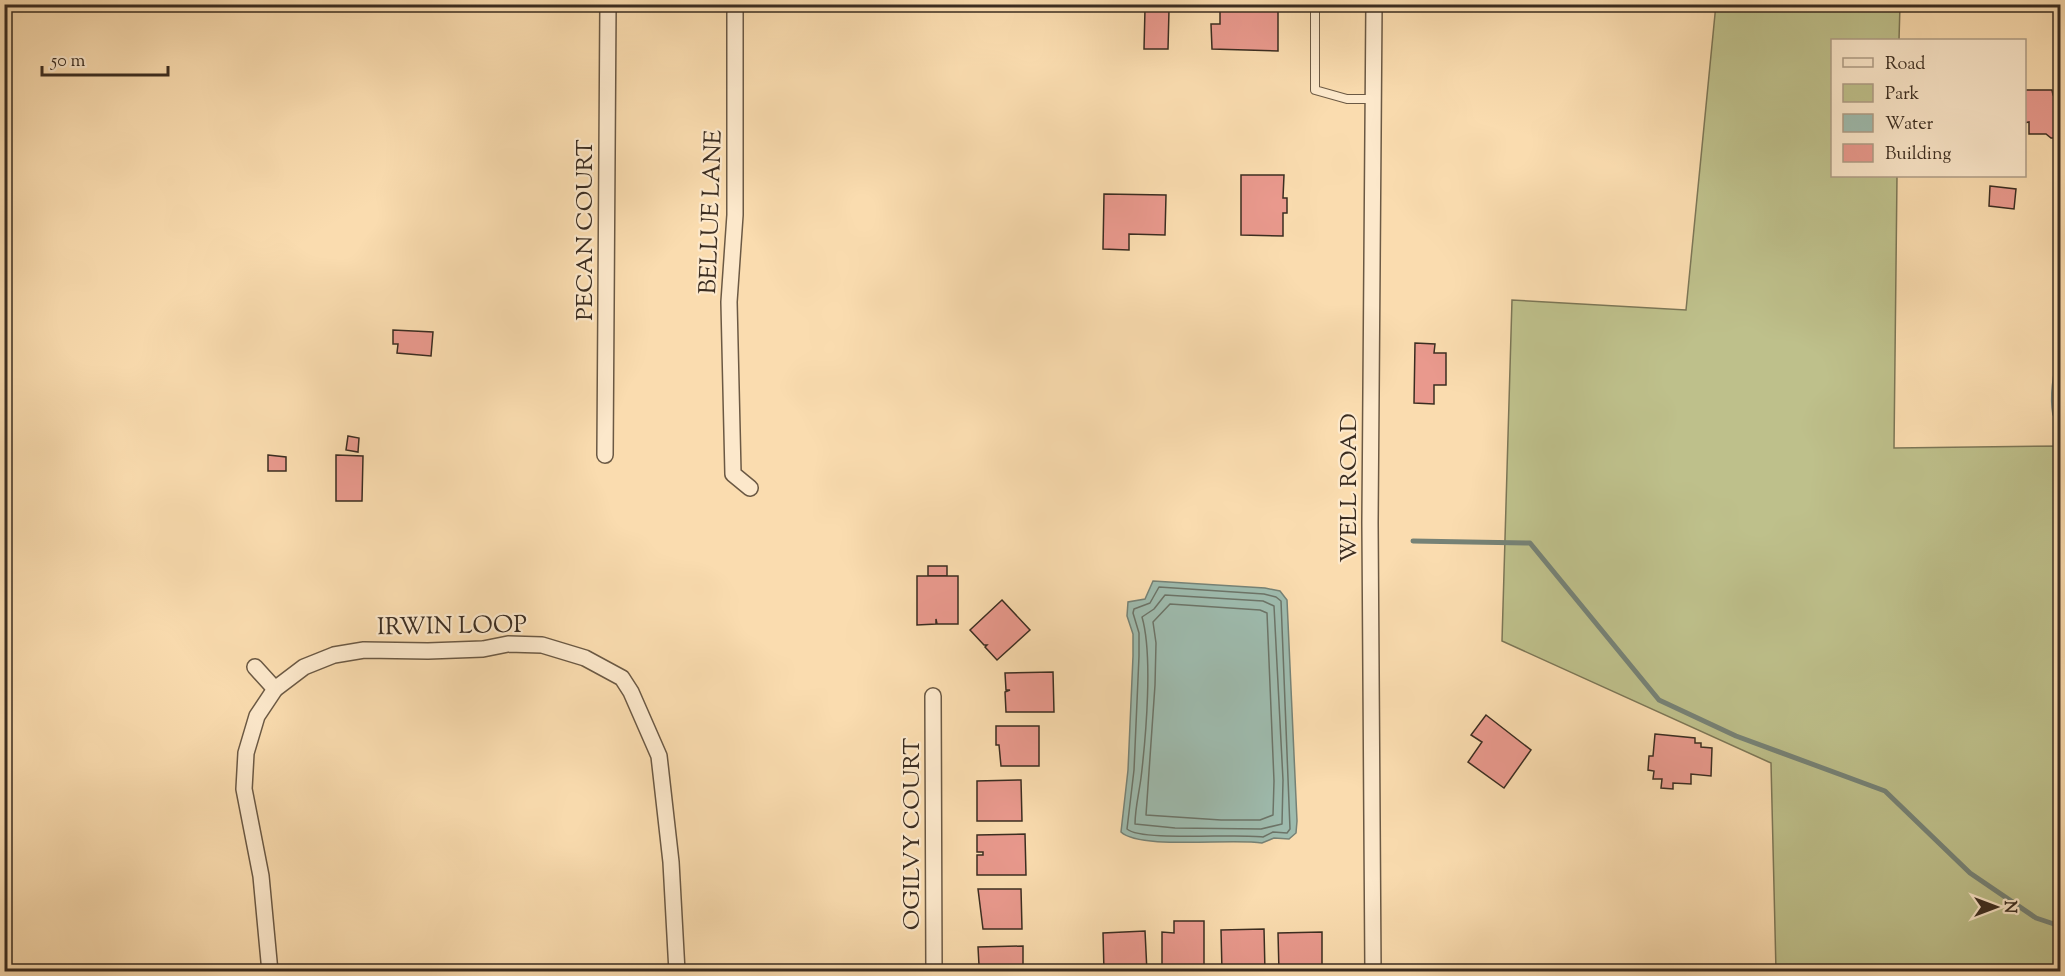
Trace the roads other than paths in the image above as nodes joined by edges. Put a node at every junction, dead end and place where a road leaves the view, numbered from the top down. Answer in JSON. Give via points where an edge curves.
{"nodes":[{"id":1,"x":608,"y":4,"type":"edge"},
{"id":2,"x":735,"y":4,"type":"edge"},
{"id":3,"x":1315,"y":4,"type":"edge"},
{"id":4,"x":1374,"y":4,"type":"edge"},
{"id":5,"x":1373,"y":99,"type":"junction"},
{"id":6,"x":605,"y":455,"type":"dead end"},
{"id":7,"x":750,"y":488,"type":"dead end"},
{"id":8,"x":255,"y":667,"type":"dead end"},
{"id":9,"x":275,"y":689,"type":"junction"},
{"id":10,"x":933,"y":696,"type":"dead end"},
{"id":11,"x":270,"y":972,"type":"edge"},
{"id":12,"x":677,"y":972,"type":"edge"},
{"id":13,"x":934,"y":972,"type":"edge"},
{"id":14,"x":1373,"y":972,"type":"edge"}],
"edges":[{"from":1,"to":6,"type":"street","name":"PECAN COURT"},
{"from":2,"to":7,"type":"street","name":"BELLUE LANE","via":[[735,215],[729,302],[733,474]]},
{"from":3,"to":5,"type":"lane","via":[[1315,90],[1347,99]]},
{"from":4,"to":5,"type":"street","name":"WELL ROAD"},
{"from":5,"to":14,"type":"street","name":"WELL ROAD"},
{"from":8,"to":9,"type":"street"},
{"from":9,"to":11,"type":"street","name":"IRWIN LOOP","via":[[256,716],[246,753],[244,789],[261,876]]},
{"from":9,"to":12,"type":"street","name":"IRWIN LOOP","via":[[304,667],[334,655],[364,650],[483,649],[508,644],[542,645],[585,658],[622,678],[659,756]]},
{"from":10,"to":13,"type":"street","name":"OGILVY COURT"}]}
